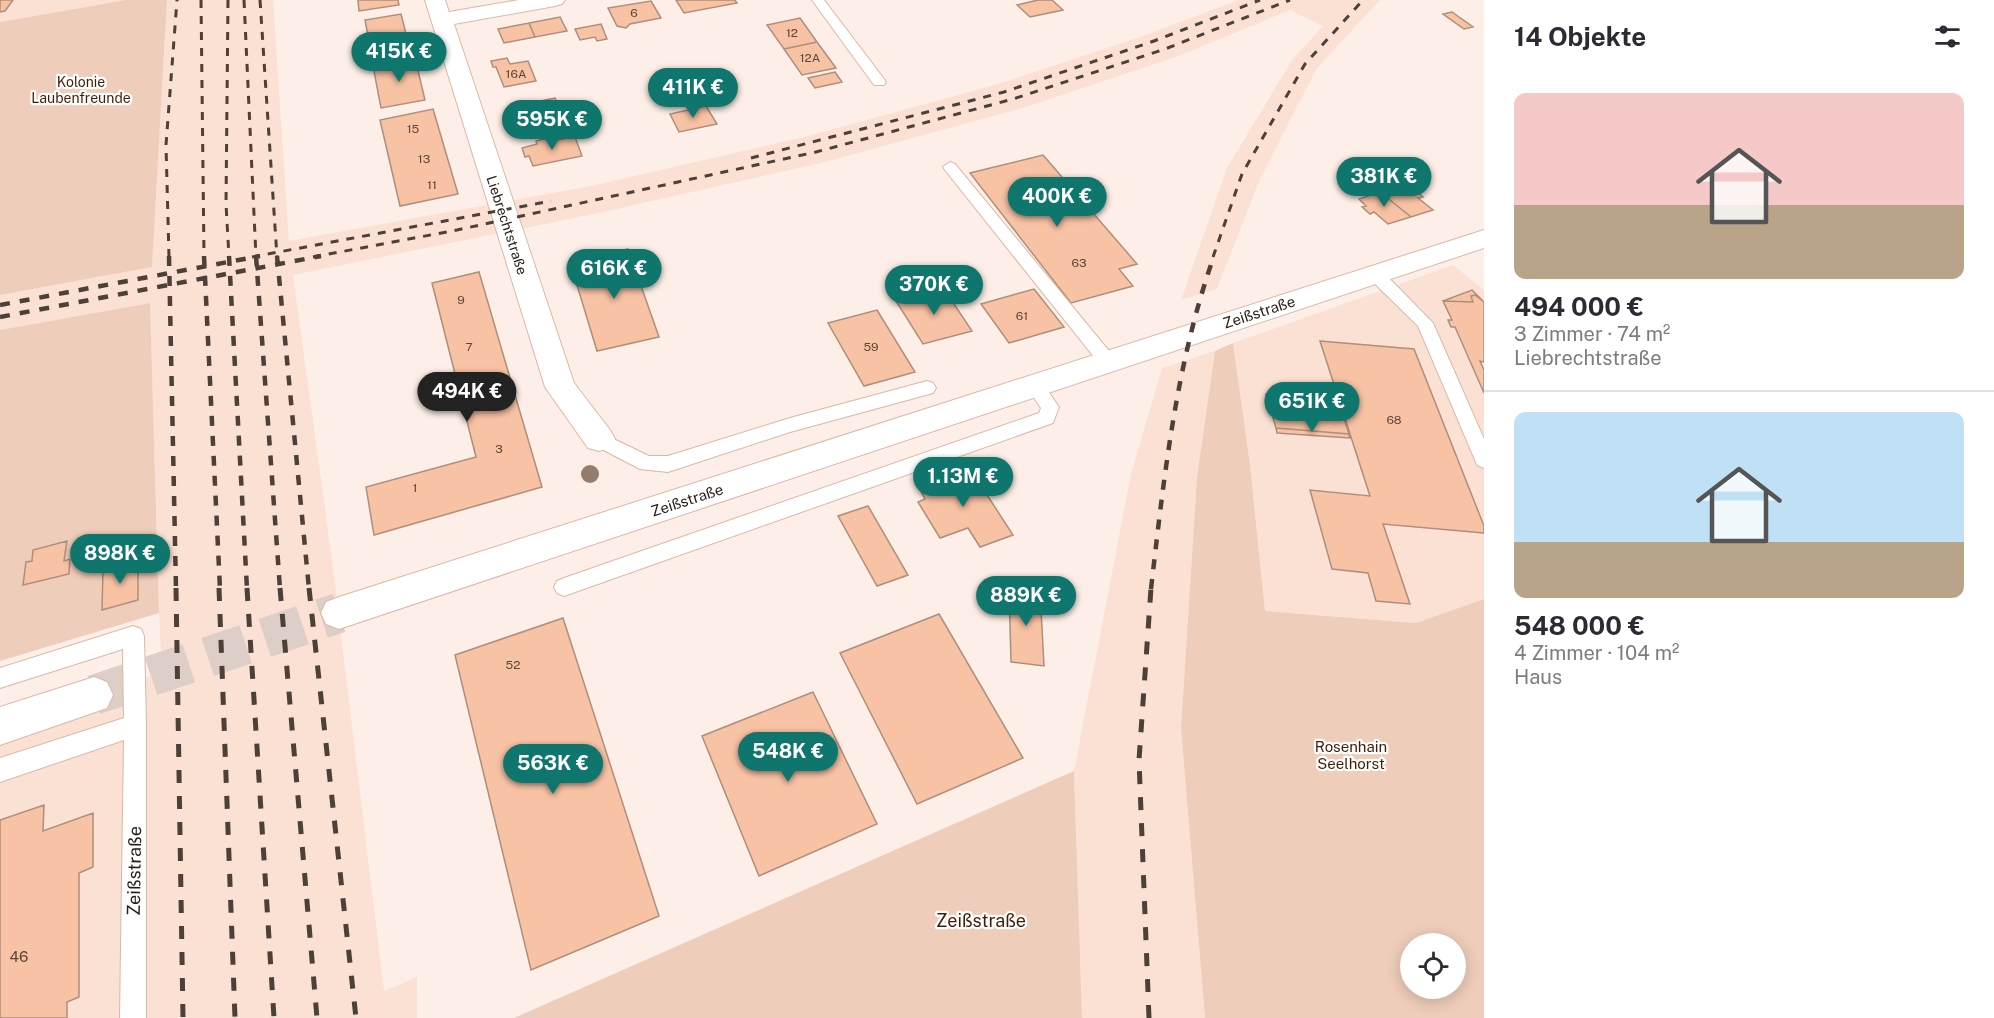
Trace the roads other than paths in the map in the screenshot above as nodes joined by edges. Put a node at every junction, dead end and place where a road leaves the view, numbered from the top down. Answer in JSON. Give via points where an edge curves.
{"nodes":[{"id":1,"x":555,"y":0,"type":"edge"},
{"id":2,"x":818,"y":0,"type":"edge"},
{"id":3,"x":438,"y":10,"type":"edge"},
{"id":4,"x":879,"y":82,"type":"dead end"},
{"id":5,"x":950,"y":167,"type":"dead end"},
{"id":6,"x":1484,"y":239,"type":"edge"},
{"id":7,"x":1375,"y":274,"type":"junction"},
{"id":8,"x":1108,"y":362,"type":"junction"},
{"id":9,"x":1035,"y":386,"type":"junction"},
{"id":10,"x":927,"y":388,"type":"dead end"},
{"id":11,"x":599,"y":439,"type":"joint"},
{"id":12,"x":1484,"y":460,"type":"edge"},
{"id":13,"x":564,"y":587,"type":"dead end"},
{"id":14,"x":339,"y":613,"type":"tunnel mouth"},
{"id":15,"x":0,"y":678,"type":"edge"},
{"id":16,"x":94,"y":695,"type":"tunnel mouth"},
{"id":17,"x":135,"y":725,"type":"junction"},
{"id":18,"x":0,"y":726,"type":"edge"},
{"id":19,"x":0,"y":770,"type":"edge"},
{"id":20,"x":133,"y":1018,"type":"edge"}],
"edges":[{"from":1,"to":3,"type":"street"},
{"from":2,"to":4,"type":"lane"},
{"from":3,"to":11,"type":"street","name":"Liebrechtstraße","via":[[560,387]]},
{"from":5,"to":8,"type":"lane"},
{"from":6,"to":7,"type":"street","name":"Zeißstraße"},
{"from":7,"to":8,"type":"street","name":"Zeißstraße"},
{"from":7,"to":12,"type":"lane","via":[[1425,323]]},
{"from":8,"to":9,"type":"street","name":"Zeißstraße"},
{"from":9,"to":13,"type":"lane","via":[[1050,407],[1047,418]]},
{"from":9,"to":14,"type":"street","name":"Zeißstraße"},
{"from":10,"to":11,"type":"lane","via":[[790,425],[669,464],[647,464]]},
{"from":15,"to":17,"type":"lane","name":"Zeißstraße","via":[[133,636]]},
{"from":16,"to":18,"type":"street"},
{"from":17,"to":19,"type":"lane"},
{"from":17,"to":20,"type":"lane","name":"Zeißstraße"}]}
